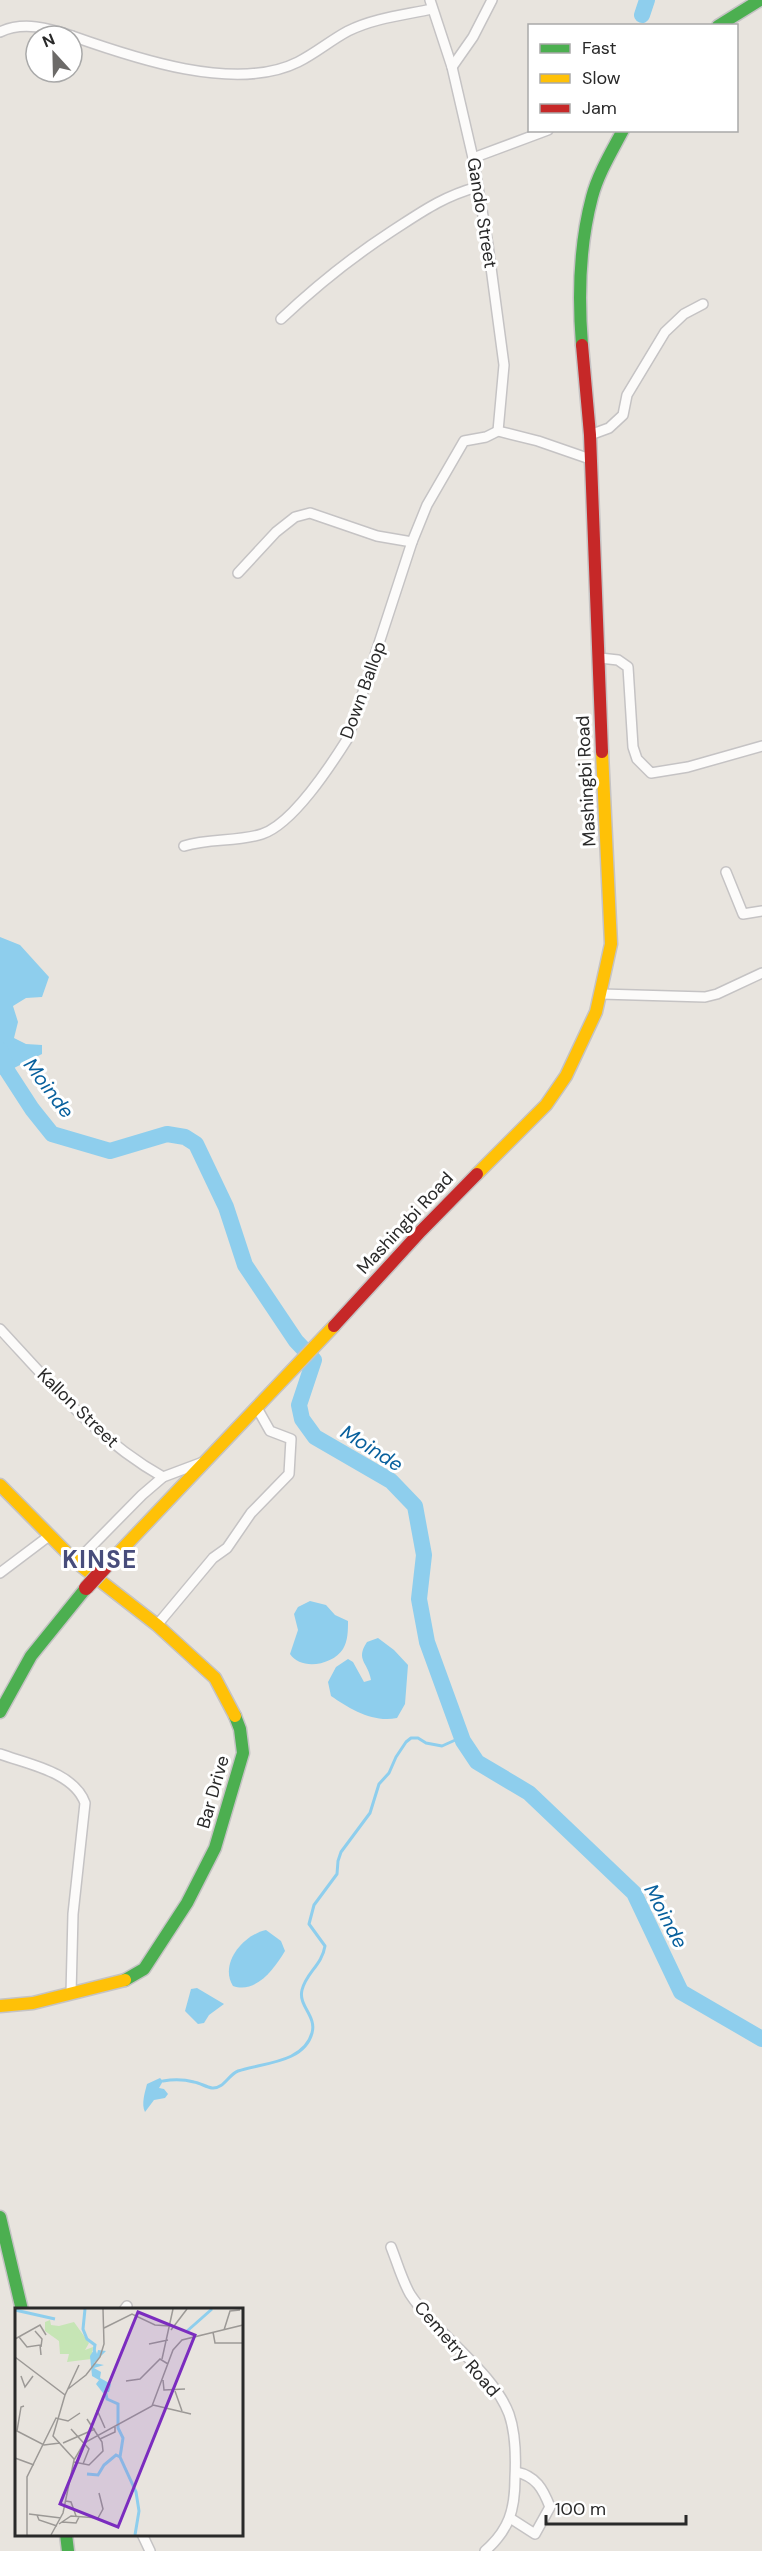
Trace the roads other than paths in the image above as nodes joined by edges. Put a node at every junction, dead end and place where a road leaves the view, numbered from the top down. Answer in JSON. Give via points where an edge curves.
{"nodes":[{"id":1,"x":492,"y":0,"type":"edge"},
{"id":2,"x":760,"y":0,"type":"edge"},
{"id":3,"x":431,"y":5,"type":"edge"},
{"id":4,"x":721,"y":24,"type":"edge"},
{"id":5,"x":24,"y":27,"type":"edge"},
{"id":6,"x":0,"y":32,"type":"edge"},
{"id":7,"x":84,"y":40,"type":"edge"},
{"id":8,"x":452,"y":67,"type":"junction"},
{"id":9,"x":543,"y":132,"type":"edge"},
{"id":10,"x":622,"y":132,"type":"edge"},
{"id":11,"x":473,"y":158,"type":"junction"},
{"id":12,"x":477,"y":187,"type":"junction"},
{"id":13,"x":703,"y":304,"type":"dead end"},
{"id":14,"x":281,"y":319,"type":"dead end"},
{"id":15,"x":498,"y":430,"type":"junction"},
{"id":16,"x":590,"y":435,"type":"junction"},
{"id":17,"x":590,"y":459,"type":"junction"},
{"id":18,"x":412,"y":542,"type":"junction"},
{"id":19,"x":238,"y":573,"type":"dead end"},
{"id":20,"x":600,"y":658,"type":"junction"},
{"id":21,"x":762,"y":746,"type":"edge"},
{"id":22,"x":184,"y":846,"type":"dead end"},
{"id":23,"x":726,"y":872,"type":"dead end"},
{"id":24,"x":762,"y":911,"type":"edge"},
{"id":25,"x":762,"y":973,"type":"edge"},
{"id":26,"x":601,"y":994,"type":"junction"},
{"id":27,"x":0,"y":1329,"type":"edge"},
{"id":28,"x":257,"y":1408,"type":"junction"},
{"id":29,"x":205,"y":1462,"type":"junction"},
{"id":30,"x":163,"y":1477,"type":"junction"},
{"id":31,"x":0,"y":1485,"type":"edge"},
{"id":32,"x":49,"y":1536,"type":"junction"},
{"id":33,"x":76,"y":1562,"type":"junction"},
{"id":34,"x":0,"y":1573,"type":"edge"},
{"id":35,"x":157,"y":1625,"type":"junction"},
{"id":36,"x":0,"y":1712,"type":"edge"},
{"id":37,"x":0,"y":1754,"type":"edge"},
{"id":38,"x":71,"y":1994,"type":"junction"},
{"id":39,"x":0,"y":2006,"type":"edge"},
{"id":40,"x":0,"y":2217,"type":"edge"},
{"id":41,"x":391,"y":2247,"type":"dead end"},
{"id":42,"x":22,"y":2308,"type":"edge"},
{"id":43,"x":516,"y":2472,"type":"junction"},
{"id":44,"x":510,"y":2518,"type":"junction"},
{"id":45,"x":66,"y":2536,"type":"edge"},
{"id":46,"x":142,"y":2536,"type":"edge"},
{"id":47,"x":68,"y":2551,"type":"edge"},
{"id":48,"x":150,"y":2551,"type":"edge"},
{"id":49,"x":485,"y":2551,"type":"edge"}],
"edges":[{"from":1,"to":8,"type":"street"},
{"from":2,"to":4,"type":"main road"},
{"from":3,"to":7,"type":"street","via":[[369,22],[298,62],[253,73],[207,73]]},
{"from":3,"to":8,"type":"street","name":"Gando Street"},
{"from":5,"to":6,"type":"street","via":[[9,27]]},
{"from":8,"to":11,"type":"street","name":"Gando Street"},
{"from":9,"to":11,"type":"street"},
{"from":10,"to":16,"type":"main road","name":"Mashingbi Road","via":[[592,197],[581,255],[579,303]]},
{"from":11,"to":12,"type":"street","name":"Gando Street"},
{"from":12,"to":14,"type":"street","via":[[429,206],[356,255],[318,283]]},
{"from":12,"to":15,"type":"street","name":"Gando Street","via":[[504,365]]},
{"from":13,"to":16,"type":"street","via":[[684,314],[665,332],[627,394],[623,415],[609,428]]},
{"from":15,"to":17,"type":"street"},
{"from":15,"to":18,"type":"street","name":"Down Ballop","via":[[464,441],[458,448]]},
{"from":16,"to":17,"type":"main road","name":"Mashingbi Road"},
{"from":17,"to":20,"type":"main road","name":"Mashingbi Road"},
{"from":18,"to":19,"type":"street","via":[[377,536],[310,513],[295,517],[276,532]]},
{"from":18,"to":22,"type":"street","name":"Down Ballop","via":[[348,738],[314,787],[269,831]]},
{"from":20,"to":21,"type":"street","via":[[618,660],[628,667],[633,747],[637,759],[651,773]]},
{"from":20,"to":26,"type":"main road","name":"Mashingbi Road","via":[[611,909],[610,944]]},
{"from":23,"to":24,"type":"street","via":[[743,914]]},
{"from":25,"to":26,"type":"street","via":[[705,997]]},
{"from":26,"to":28,"type":"main road","name":"Mashingbi Road","via":[[566,1076],[546,1105],[421,1231]]},
{"from":27,"to":30,"type":"street","name":"Kallon Street","via":[[106,1439]]},
{"from":28,"to":29,"type":"main road"},
{"from":28,"to":35,"type":"street","via":[[270,1431],[291,1438],[289,1474],[250,1513],[227,1548],[213,1558]]},
{"from":29,"to":30,"type":"street"},
{"from":29,"to":36,"type":"main road","bridge":true,"via":[[86,1588],[31,1656]]},
{"from":30,"to":33,"type":"street"},
{"from":31,"to":32,"type":"main road","name":"Bar Drive"},
{"from":32,"to":33,"type":"main road","name":"Bar Drive"},
{"from":32,"to":34,"type":"street"},
{"from":33,"to":35,"type":"main road","name":"Bar Drive"},
{"from":35,"to":38,"type":"main road","name":"Bar Drive","via":[[215,1678],[240,1729],[243,1753],[215,1848],[187,1903],[144,1969],[131,1978]]},
{"from":37,"to":38,"type":"street","via":[[70,1783],[85,1803],[73,1914]]},
{"from":38,"to":39,"type":"main road","name":"Bar Drive"},
{"from":40,"to":42,"type":"main road"},
{"from":41,"to":43,"type":"street","name":"Cemetry Road","via":[[409,2292],[499,2396],[511,2423]]},
{"from":43,"to":44,"type":"street","name":"Cemetry Road"},
{"from":43,"to":44,"type":"street","via":[[529,2475],[543,2489],[550,2507],[535,2534]]},
{"from":44,"to":49,"type":"street","name":"Cemetry Road","via":[[500,2538]]},
{"from":45,"to":47,"type":"main road"},
{"from":46,"to":48,"type":"street"}]}
